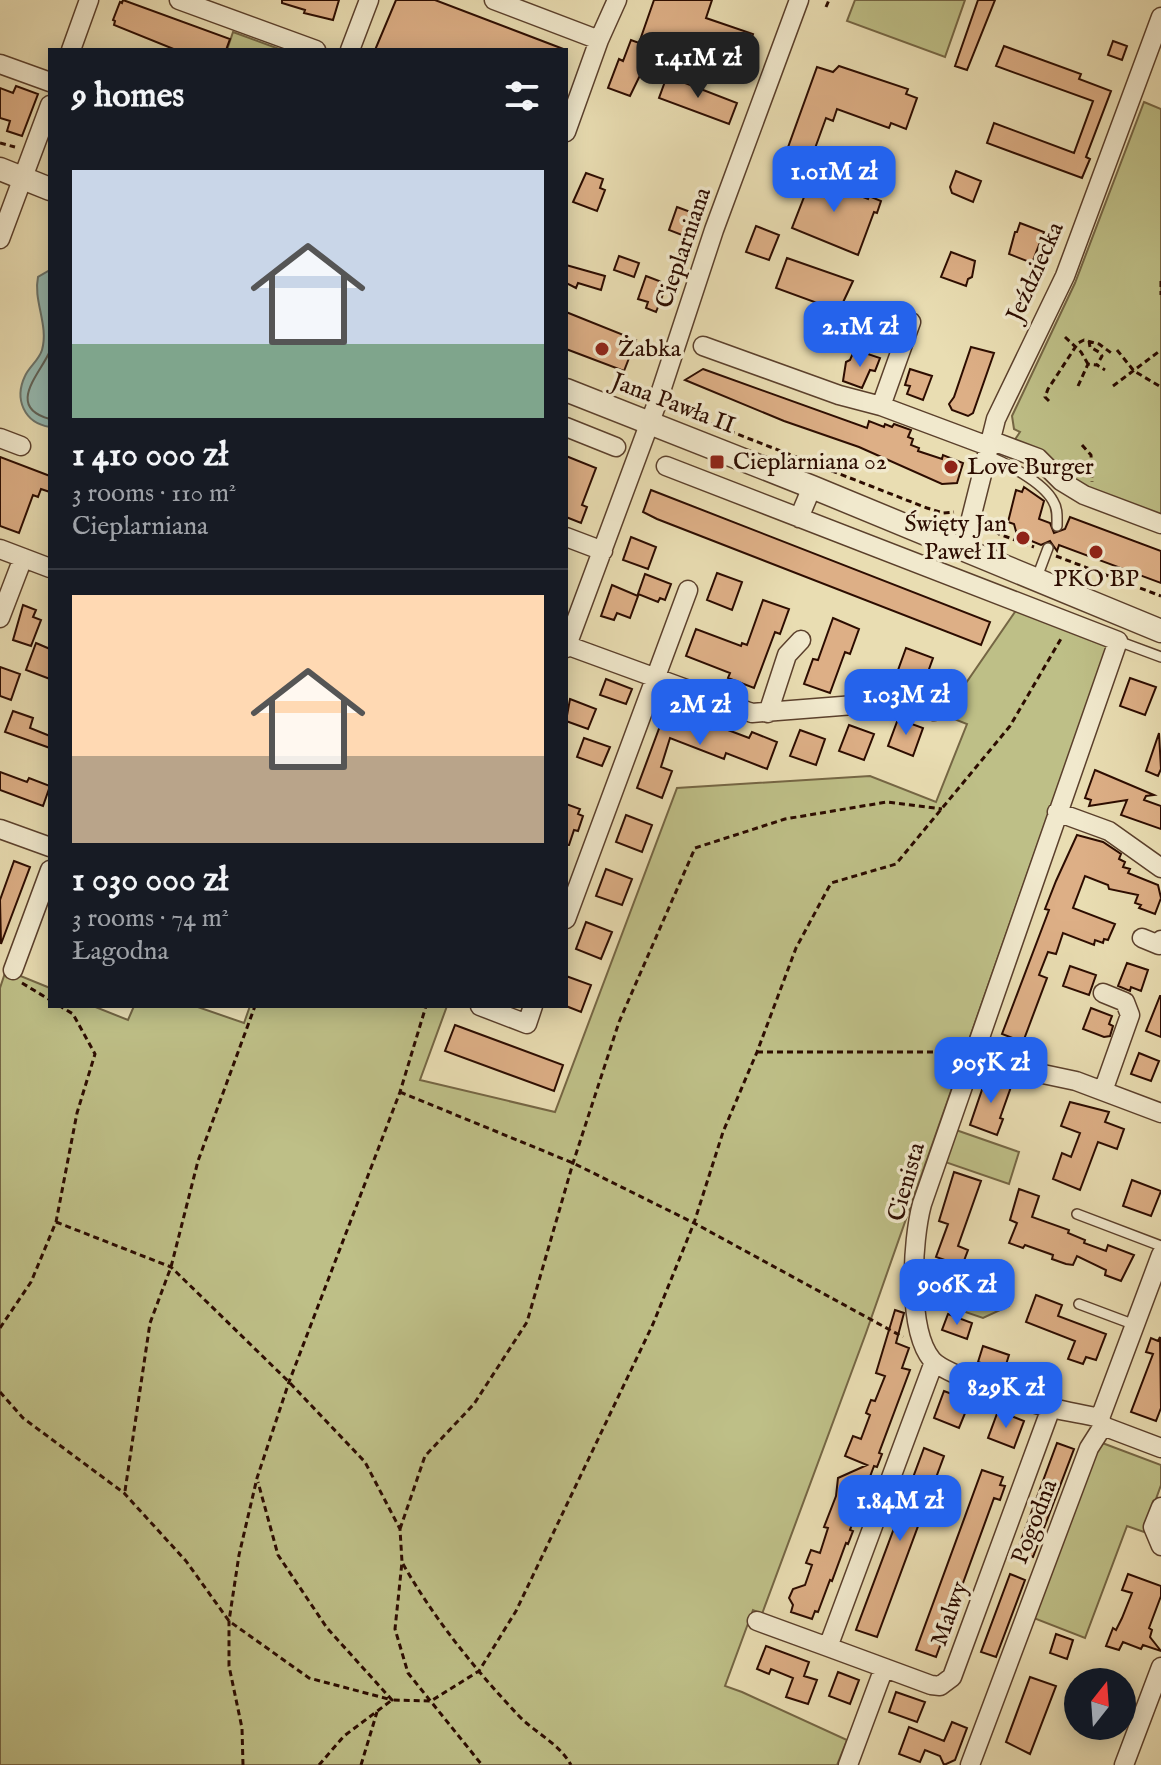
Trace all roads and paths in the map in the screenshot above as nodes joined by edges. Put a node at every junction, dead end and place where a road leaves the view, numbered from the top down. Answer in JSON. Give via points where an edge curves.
{"nodes":[{"id":1,"x":89,"y":0,"type":"edge"},
{"id":2,"x":179,"y":0,"type":"edge"},
{"id":3,"x":369,"y":0,"type":"edge"},
{"id":4,"x":494,"y":0,"type":"edge"},
{"id":5,"x":617,"y":0,"type":"edge"},
{"id":6,"x":799,"y":0,"type":"edge"},
{"id":7,"x":829,"y":0,"type":"edge"},
{"id":8,"x":826,"y":7,"type":"dead end"},
{"id":9,"x":1161,"y":17,"type":"edge"},
{"id":10,"x":599,"y":40,"type":"junction"},
{"id":11,"x":72,"y":48,"type":"edge"},
{"id":12,"x":311,"y":48,"type":"edge"},
{"id":13,"x":351,"y":48,"type":"edge"},
{"id":14,"x":0,"y":64,"type":"edge"},
{"id":15,"x":48,"y":81,"type":"edge"},
{"id":16,"x":48,"y":110,"type":"edge"},
{"id":17,"x":568,"y":126,"type":"edge"},
{"id":18,"x":0,"y":169,"type":"edge"},
{"id":19,"x":23,"y":179,"type":"junction"},
{"id":20,"x":48,"y":188,"type":"edge"},
{"id":21,"x":0,"y":239,"type":"edge"},
{"id":22,"x":1161,"y":281,"type":"edge"},
{"id":23,"x":1161,"y":295,"type":"edge"},
{"id":24,"x":911,"y":322,"type":"dead end"},
{"id":25,"x":1065,"y":337,"type":"dead end"},
{"id":26,"x":1089,"y":341,"type":"junction"},
{"id":27,"x":703,"y":346,"type":"dead end"},
{"id":28,"x":1076,"y":348,"type":"junction"},
{"id":29,"x":1161,"y":350,"type":"edge"},
{"id":30,"x":1088,"y":364,"type":"junction"},
{"id":31,"x":1097,"y":365,"type":"junction"},
{"id":32,"x":1105,"y":370,"type":"dead end"},
{"id":33,"x":1134,"y":371,"type":"junction"},
{"id":34,"x":1078,"y":386,"type":"dead end"},
{"id":35,"x":1113,"y":386,"type":"dead end"},
{"id":36,"x":1161,"y":387,"type":"edge"},
{"id":37,"x":568,"y":391,"type":"edge"},
{"id":38,"x":1049,"y":401,"type":"dead end"},
{"id":39,"x":881,"y":406,"type":"junction"},
{"id":40,"x":653,"y":413,"type":"junction"},
{"id":41,"x":568,"y":428,"type":"edge"},
{"id":42,"x":0,"y":438,"type":"edge"},
{"id":43,"x":1082,"y":445,"type":"dead end"},
{"id":44,"x":21,"y":446,"type":"dead end"},
{"id":45,"x":616,"y":447,"type":"dead end"},
{"id":46,"x":988,"y":447,"type":"junction"},
{"id":47,"x":666,"y":466,"type":"dead end"},
{"id":48,"x":812,"y":487,"type":"junction"},
{"id":49,"x":1091,"y":498,"type":"junction"},
{"id":50,"x":971,"y":517,"type":"junction"},
{"id":51,"x":799,"y":518,"type":"junction"},
{"id":52,"x":1161,"y":524,"type":"edge"},
{"id":53,"x":1057,"y":526,"type":"dead end"},
{"id":54,"x":568,"y":538,"type":"edge"},
{"id":55,"x":961,"y":548,"type":"junction"},
{"id":56,"x":0,"y":549,"type":"edge"},
{"id":57,"x":1047,"y":550,"type":"junction"},
{"id":58,"x":603,"y":551,"type":"junction"},
{"id":59,"x":23,"y":558,"type":"junction"},
{"id":60,"x":48,"y":567,"type":"edge"},
{"id":61,"x":1036,"y":580,"type":"junction"},
{"id":62,"x":688,"y":590,"type":"dead end"},
{"id":63,"x":1161,"y":596,"type":"edge"},
{"id":64,"x":0,"y":618,"type":"edge"},
{"id":65,"x":1070,"y":623,"type":"junction"},
{"id":66,"x":1161,"y":631,"type":"edge"},
{"id":67,"x":801,"y":640,"type":"dead end"},
{"id":68,"x":568,"y":641,"type":"edge"},
{"id":69,"x":1118,"y":641,"type":"junction"},
{"id":70,"x":568,"y":647,"type":"edge"},
{"id":71,"x":1161,"y":657,"type":"edge"},
{"id":72,"x":655,"y":680,"type":"junction"},
{"id":73,"x":934,"y":711,"type":"dead end"},
{"id":74,"x":768,"y":713,"type":"junction"},
{"id":75,"x":942,"y":809,"type":"junction"},
{"id":76,"x":1057,"y":812,"type":"junction"},
{"id":77,"x":0,"y":829,"type":"edge"},
{"id":78,"x":48,"y":846,"type":"edge"},
{"id":79,"x":1161,"y":868,"type":"edge"},
{"id":80,"x":48,"y":875,"type":"edge"},
{"id":81,"x":568,"y":914,"type":"edge"},
{"id":82,"x":1142,"y":938,"type":"dead end"},
{"id":83,"x":1161,"y":940,"type":"edge"},
{"id":84,"x":13,"y":970,"type":"joint"},
{"id":85,"x":1103,"y":993,"type":"dead end"},
{"id":86,"x":48,"y":999,"type":"edge"},
{"id":87,"x":63,"y":1008,"type":"edge"},
{"id":88,"x":254,"y":1008,"type":"edge"},
{"id":89,"x":425,"y":1008,"type":"edge"},
{"id":90,"x":491,"y":1008,"type":"edge"},
{"id":91,"x":530,"y":1015,"type":"edge"},
{"id":92,"x":757,"y":1052,"type":"junction"},
{"id":93,"x":973,"y":1052,"type":"junction"},
{"id":94,"x":1103,"y":1091,"type":"junction"},
{"id":95,"x":400,"y":1092,"type":"junction"},
{"id":96,"x":1161,"y":1113,"type":"edge"},
{"id":97,"x":573,"y":1163,"type":"junction"},
{"id":98,"x":1077,"y":1214,"type":"dead end"},
{"id":99,"x":56,"y":1222,"type":"junction"},
{"id":100,"x":694,"y":1223,"type":"junction"},
{"id":101,"x":1161,"y":1246,"type":"edge"},
{"id":102,"x":1161,"y":1255,"type":"edge"},
{"id":103,"x":171,"y":1267,"type":"junction"},
{"id":104,"x":1079,"y":1304,"type":"dead end"},
{"id":105,"x":1135,"y":1325,"type":"junction"},
{"id":106,"x":0,"y":1328,"type":"edge"},
{"id":107,"x":903,"y":1337,"type":"dead end"},
{"id":108,"x":934,"y":1362,"type":"junction"},
{"id":109,"x":289,"y":1382,"type":"junction"},
{"id":110,"x":0,"y":1392,"type":"edge"},
{"id":111,"x":1051,"y":1408,"type":"junction"},
{"id":112,"x":1101,"y":1422,"type":"junction"},
{"id":113,"x":1161,"y":1448,"type":"edge"},
{"id":114,"x":257,"y":1478,"type":"junction"},
{"id":115,"x":124,"y":1493,"type":"junction"},
{"id":116,"x":1161,"y":1507,"type":"edge"},
{"id":117,"x":400,"y":1529,"type":"junction"},
{"id":118,"x":1161,"y":1546,"type":"edge"},
{"id":119,"x":402,"y":1562,"type":"junction"},
{"id":120,"x":229,"y":1621,"type":"junction"},
{"id":121,"x":757,"y":1621,"type":"dead end"},
{"id":122,"x":828,"y":1647,"type":"junction"},
{"id":123,"x":1161,"y":1667,"type":"edge"},
{"id":124,"x":884,"y":1668,"type":"junction"},
{"id":125,"x":479,"y":1671,"type":"junction"},
{"id":126,"x":392,"y":1700,"type":"junction"},
{"id":127,"x":431,"y":1701,"type":"junction"},
{"id":128,"x":377,"y":1712,"type":"junction"},
{"id":129,"x":243,"y":1765,"type":"edge"},
{"id":130,"x":319,"y":1765,"type":"edge"},
{"id":131,"x":361,"y":1765,"type":"edge"},
{"id":132,"x":482,"y":1765,"type":"edge"},
{"id":133,"x":571,"y":1765,"type":"edge"},
{"id":134,"x":848,"y":1765,"type":"edge"},
{"id":135,"x":970,"y":1765,"type":"edge"},
{"id":136,"x":1124,"y":1765,"type":"edge"}],
"edges":[{"from":1,"to":11,"type":"street"},
{"from":2,"to":12,"type":"street"},
{"from":3,"to":13,"type":"street"},
{"from":4,"to":10,"type":"street"},
{"from":5,"to":10,"type":"street"},
{"from":6,"to":40,"type":"street","name":"Cieplarniana"},
{"from":7,"to":8,"type":"path"},
{"from":9,"to":46,"type":"street","name":"Jeździecka","via":[[1065,276],[1024,357]]},
{"from":10,"to":17,"type":"street"},
{"from":14,"to":15,"type":"street"},
{"from":16,"to":19,"type":"street"},
{"from":18,"to":19,"type":"street"},
{"from":19,"to":20,"type":"street"},
{"from":19,"to":21,"type":"street"},
{"from":22,"to":23,"type":"path"},
{"from":24,"to":39,"type":"street"},
{"from":25,"to":28,"type":"path"},
{"from":26,"to":28,"type":"path"},
{"from":26,"to":31,"type":"path","via":[[1102,356]]},
{"from":26,"to":33,"type":"path","via":[[1116,352]]},
{"from":27,"to":39,"type":"street"},
{"from":28,"to":30,"type":"path"},
{"from":28,"to":38,"type":"path","via":[[1048,389]]},
{"from":29,"to":33,"type":"path"},
{"from":30,"to":31,"type":"path"},
{"from":30,"to":34,"type":"path"},
{"from":31,"to":32,"type":"path"},
{"from":33,"to":35,"type":"path"},
{"from":33,"to":36,"type":"path"},
{"from":37,"to":40,"type":"street","name":"Jana Pawła II"},
{"from":39,"to":46,"type":"street"},
{"from":40,"to":48,"type":"street","name":"Jana Pawła II"},
{"from":40,"to":50,"type":"path","via":[[927,508]]},
{"from":40,"to":58,"type":"street","name":"Cieplarniana"},
{"from":41,"to":45,"type":"street"},
{"from":42,"to":44,"type":"street"},
{"from":43,"to":49,"type":"path","via":[[1091,455]]},
{"from":46,"to":49,"type":"street","via":[[1038,458],[1072,489]]},
{"from":46,"to":50,"type":"street","name":"Jeździecka"},
{"from":46,"to":53,"type":"lane","via":[[1053,499]]},
{"from":47,"to":51,"type":"street"},
{"from":48,"to":51,"type":"street"},
{"from":48,"to":55,"type":"street","name":"Jana Pawła II"},
{"from":49,"to":52,"type":"street"},
{"from":50,"to":55,"type":"street","name":"Jeździecka"},
{"from":50,"to":57,"type":"path","via":[[999,534]]},
{"from":51,"to":65,"type":"street"},
{"from":54,"to":58,"type":"street"},
{"from":55,"to":61,"type":"street","name":"Jana Pawła II"},
{"from":56,"to":59,"type":"street"},
{"from":57,"to":61,"type":"lane"},
{"from":57,"to":63,"type":"path"},
{"from":58,"to":68,"type":"street","name":"Cieplarniana"},
{"from":59,"to":60,"type":"street"},
{"from":59,"to":64,"type":"street"},
{"from":61,"to":66,"type":"street","name":"Jana Pawła II"},
{"from":62,"to":72,"type":"street"},
{"from":65,"to":69,"type":"street"},
{"from":65,"to":75,"type":"path","via":[[1010,726]]},
{"from":67,"to":74,"type":"street","via":[[787,655]]},
{"from":69,"to":71,"type":"lane"},
{"from":69,"to":76,"type":"street","name":"Cienista"},
{"from":70,"to":72,"type":"street"},
{"from":72,"to":74,"type":"street","via":[[747,712]]},
{"from":72,"to":81,"type":"street"},
{"from":73,"to":74,"type":"street","via":[[905,701]]},
{"from":75,"to":92,"type":"path","via":[[896,864],[831,883],[796,948]]},
{"from":75,"to":97,"type":"path","via":[[887,802],[785,819],[695,848],[619,1022]]},
{"from":76,"to":79,"type":"street","via":[[1109,831]]},
{"from":76,"to":93,"type":"street","name":"Cienista"},
{"from":77,"to":78,"type":"street"},
{"from":80,"to":84,"type":"street"},
{"from":82,"to":83,"type":"street","via":[[1159,945]]},
{"from":84,"to":86,"type":"path","via":[[23,985]]},
{"from":85,"to":94,"type":"street","via":[[1125,1002],[1130,1015]]},
{"from":87,"to":99,"type":"path","via":[[73,1014],[95,1054],[77,1113]]},
{"from":88,"to":103,"type":"path","via":[[198,1161]]},
{"from":89,"to":95,"type":"path"},
{"from":90,"to":91,"type":"street"},
{"from":92,"to":93,"type":"path"},
{"from":92,"to":100,"type":"path","via":[[723,1132]]},
{"from":93,"to":94,"type":"street"},
{"from":93,"to":108,"type":"street","name":"Cienista","via":[[916,1229],[916,1307]]},
{"from":94,"to":96,"type":"street"},
{"from":95,"to":97,"type":"path"},
{"from":95,"to":109,"type":"path"},
{"from":97,"to":100,"type":"path"},
{"from":97,"to":117,"type":"path","via":[[527,1322],[474,1404],[425,1456]]},
{"from":98,"to":101,"type":"lane"},
{"from":99,"to":103,"type":"path"},
{"from":99,"to":106,"type":"path","via":[[31,1282]]},
{"from":100,"to":107,"type":"path"},
{"from":100,"to":125,"type":"path","via":[[653,1324],[530,1582]]},
{"from":102,"to":105,"type":"street","name":"Pogodna"},
{"from":103,"to":109,"type":"path"},
{"from":103,"to":115,"type":"path","via":[[150,1323]]},
{"from":104,"to":105,"type":"lane"},
{"from":105,"to":112,"type":"street","name":"Pogodna"},
{"from":108,"to":111,"type":"street"},
{"from":108,"to":122,"type":"street"},
{"from":109,"to":114,"type":"path"},
{"from":109,"to":117,"type":"path","via":[[365,1462]]},
{"from":110,"to":115,"type":"path","via":[[23,1418]]},
{"from":111,"to":112,"type":"street"},
{"from":111,"to":124,"type":"street","name":"Malwy","via":[[952,1677],[940,1686],[931,1685]]},
{"from":112,"to":113,"type":"street"},
{"from":112,"to":135,"type":"street","name":"Pogodna"},
{"from":114,"to":120,"type":"path"},
{"from":114,"to":126,"type":"path","via":[[278,1555],[327,1628]]},
{"from":115,"to":120,"type":"path","via":[[186,1561]]},
{"from":116,"to":118,"type":"street","via":[[1153,1527]]},
{"from":117,"to":119,"type":"path"},
{"from":119,"to":125,"type":"path","via":[[428,1608]]},
{"from":119,"to":127,"type":"path","via":[[395,1629],[408,1673]]},
{"from":120,"to":126,"type":"path","via":[[309,1678]]},
{"from":120,"to":129,"type":"path","via":[[229,1666],[242,1728]]},
{"from":121,"to":122,"type":"street"},
{"from":122,"to":124,"type":"street"},
{"from":123,"to":136,"type":"street"},
{"from":124,"to":134,"type":"street"},
{"from":125,"to":127,"type":"path"},
{"from":125,"to":133,"type":"path","via":[[521,1718],[565,1753]]},
{"from":126,"to":127,"type":"path"},
{"from":126,"to":128,"type":"path"},
{"from":127,"to":132,"type":"path"},
{"from":128,"to":130,"type":"path","via":[[344,1736]]},
{"from":128,"to":131,"type":"path"}]}
